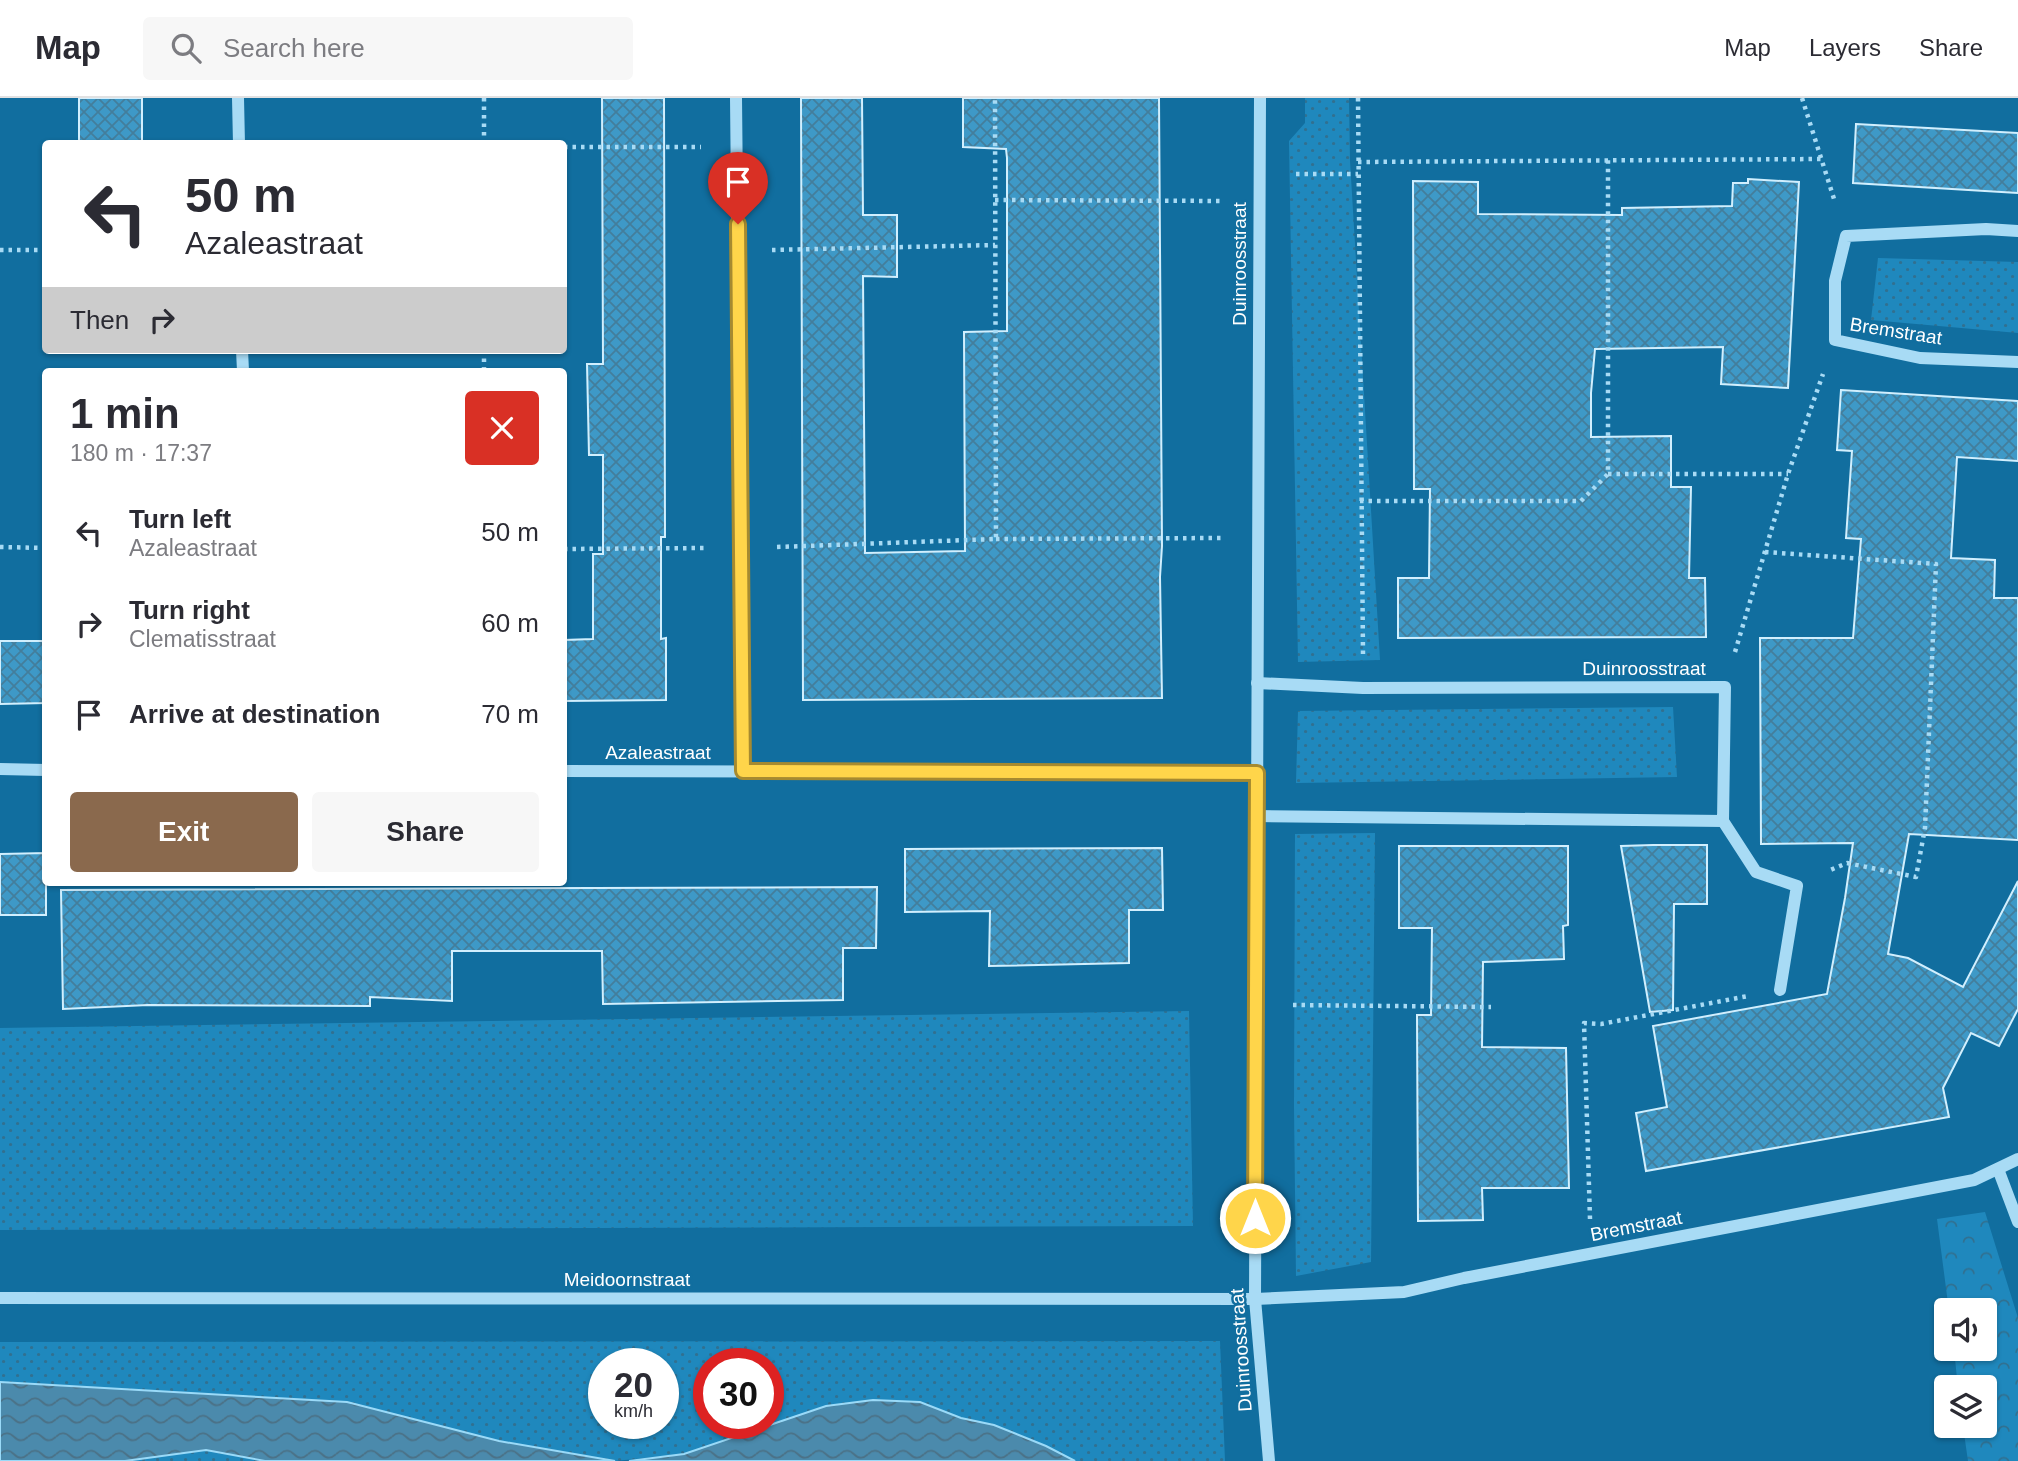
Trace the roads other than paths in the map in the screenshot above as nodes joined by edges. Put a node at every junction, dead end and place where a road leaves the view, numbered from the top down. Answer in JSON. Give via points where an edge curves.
{"nodes":[{"id":1,"x":238,"y":98,"type":"edge"},
{"id":2,"x":736,"y":98,"type":"edge"},
{"id":3,"x":1260,"y":98,"type":"edge"},
{"id":4,"x":239,"y":140,"type":"edge"},
{"id":5,"x":2018,"y":231,"type":"edge"},
{"id":6,"x":2018,"y":362,"type":"edge"},
{"id":7,"x":1257,"y":683,"type":"junction"},
{"id":8,"x":0,"y":769,"type":"edge"},
{"id":9,"x":42,"y":769,"type":"edge"},
{"id":10,"x":567,"y":771,"type":"edge"},
{"id":11,"x":743,"y":771,"type":"junction"},
{"id":12,"x":1257,"y":773,"type":"junction"},
{"id":13,"x":1256,"y":816,"type":"junction"},
{"id":14,"x":1723,"y":821,"type":"junction"},
{"id":15,"x":1780,"y":990,"type":"road end"},
{"id":16,"x":2018,"y":1159,"type":"edge"},
{"id":17,"x":1998,"y":1169,"type":"junction"},
{"id":18,"x":2018,"y":1222,"type":"edge"},
{"id":19,"x":0,"y":1297,"type":"edge"},
{"id":20,"x":1255,"y":1299,"type":"junction"},
{"id":21,"x":1269,"y":1461,"type":"edge"}],
"edges":[{"from":1,"to":4,"type":"street"},
{"from":2,"to":11,"type":"street"},
{"from":3,"to":7,"type":"street","name":"Duinroosstraat"},
{"from":5,"to":6,"type":"street","name":"Bremstraat","via":[[1846,236],[1835,281],[1835,340],[1920,358]]},
{"from":7,"to":12,"type":"street","name":"Duinroosstraat"},
{"from":7,"to":14,"type":"street","name":"Duinroosstraat","via":[[1363,688],[1725,687]]},
{"from":8,"to":9,"type":"street"},
{"from":10,"to":11,"type":"street","name":"Azaleastraat"},
{"from":11,"to":12,"type":"street","name":"Azaleastraat"},
{"from":12,"to":13,"type":"street","name":"Duinroosstraat"},
{"from":13,"to":14,"type":"street"},
{"from":13,"to":20,"type":"street","name":"Duinroosstraat"},
{"from":14,"to":15,"type":"street","via":[[1756,872],[1797,886]]},
{"from":16,"to":17,"type":"street","name":"Bremstraat"},
{"from":17,"to":18,"type":"street"},
{"from":17,"to":20,"type":"street","name":"Bremstraat","via":[[1964,1182],[1404,1292]]},
{"from":19,"to":20,"type":"street","name":"Meidoornstraat"},
{"from":20,"to":21,"type":"street","name":"Duinroosstraat"}]}
